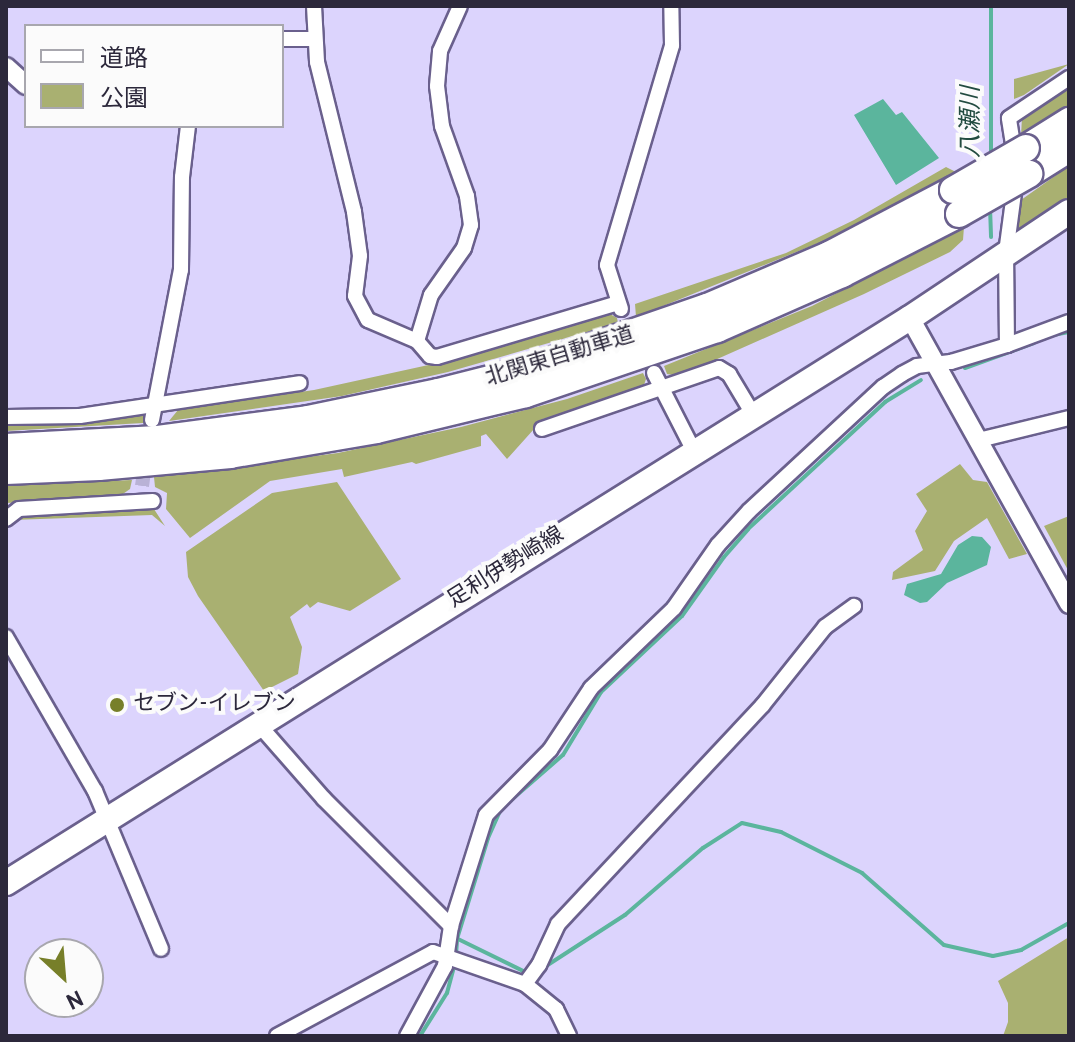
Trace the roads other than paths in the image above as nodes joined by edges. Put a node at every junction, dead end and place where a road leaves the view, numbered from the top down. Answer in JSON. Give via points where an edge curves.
{"nodes":[{"id":1,"x":314,"y":6,"type":"edge"},
{"id":2,"x":460,"y":6,"type":"edge"},
{"id":3,"x":671,"y":6,"type":"edge"},
{"id":4,"x":284,"y":39,"type":"edge"},
{"id":5,"x":315,"y":39,"type":"junction"},
{"id":6,"x":6,"y":67,"type":"edge"},
{"id":7,"x":1069,"y":78,"type":"edge"},
{"id":8,"x":24,"y":83,"type":"edge"},
{"id":9,"x":1069,"y":121,"type":"edge"},
{"id":10,"x":188,"y":128,"type":"edge"},
{"id":11,"x":1069,"y":149,"type":"edge"},
{"id":12,"x":1027,"y":161,"type":"junction"},
{"id":13,"x":956,"y":202,"type":"junction"},
{"id":14,"x":1069,"y":212,"type":"edge"},
{"id":15,"x":1069,"y":225,"type":"edge"},
{"id":16,"x":1006,"y":253,"type":"junction"},
{"id":17,"x":910,"y":318,"type":"junction"},
{"id":18,"x":1069,"y":322,"type":"edge"},
{"id":19,"x":417,"y":341,"type":"junction"},
{"id":20,"x":1007,"y":345,"type":"junction"},
{"id":21,"x":934,"y":361,"type":"junction"},
{"id":22,"x":654,"y":373,"type":"dead end"},
{"id":23,"x":300,"y":383,"type":"dead end"},
{"id":24,"x":663,"y":389,"type":"junction"},
{"id":25,"x":154,"y":413,"type":"junction"},
{"id":26,"x":753,"y":414,"type":"junction"},
{"id":27,"x":6,"y":417,"type":"edge"},
{"id":28,"x":1069,"y":418,"type":"edge"},
{"id":29,"x":542,"y":429,"type":"dead end"},
{"id":30,"x":979,"y":440,"type":"junction"},
{"id":31,"x":6,"y":447,"type":"edge"},
{"id":32,"x":694,"y":451,"type":"junction"},
{"id":33,"x":6,"y":471,"type":"edge"},
{"id":34,"x":145,"y":496,"type":"dead end"},
{"id":35,"x":6,"y":519,"type":"edge"},
{"id":36,"x":1069,"y":604,"type":"edge"},
{"id":37,"x":854,"y":606,"type":"dead end"},
{"id":38,"x":6,"y":637,"type":"edge"},
{"id":39,"x":259,"y":725,"type":"junction"},
{"id":40,"x":106,"y":818,"type":"junction"},
{"id":41,"x":6,"y":883,"type":"edge"},
{"id":42,"x":451,"y":926,"type":"junction"},
{"id":43,"x":161,"y":949,"type":"dead end"},
{"id":44,"x":447,"y":954,"type":"junction"},
{"id":45,"x":525,"y":984,"type":"junction"},
{"id":46,"x":277,"y":1036,"type":"edge"},
{"id":47,"x":407,"y":1036,"type":"edge"},
{"id":48,"x":569,"y":1036,"type":"edge"}],
"edges":[{"from":1,"to":5,"type":"street"},
{"from":2,"to":19,"type":"street","via":[[440,51],[437,86],[442,126],[467,196],[471,225],[464,248],[431,295]]},
{"from":3,"to":19,"type":"street","via":[[670,55],[607,265],[620,307],[437,357]]},
{"from":4,"to":5,"type":"street"},
{"from":5,"to":19,"type":"street","via":[[331,130],[354,212],[360,256],[358,305],[372,324]]},
{"from":6,"to":8,"type":"street"},
{"from":7,"to":16,"type":"street","via":[[1009,118],[1016,195]]},
{"from":9,"to":12,"type":"highway","name":"北関東自動車道"},
{"from":10,"to":25,"type":"street","via":[[181,270]]},
{"from":11,"to":12,"type":"highway","name":"北関東自動車道"},
{"from":12,"to":13,"type":"highway","name":"北関東自動車道","bridge":true},
{"from":13,"to":31,"type":"highway","name":"北関東自動車道","via":[[746,291],[521,371],[308,419],[158,439]]},
{"from":13,"to":33,"type":"highway","name":"北関東自動車道","via":[[842,274],[717,329],[526,394],[376,430],[230,455]]},
{"from":14,"to":16,"type":"main road","name":"足利伊勢崎線"},
{"from":15,"to":16,"type":"main road","name":"足利伊勢崎線"},
{"from":16,"to":17,"type":"main road","name":"足利伊勢崎線"},
{"from":16,"to":20,"type":"street"},
{"from":17,"to":21,"type":"street"},
{"from":17,"to":26,"type":"main road","name":"足利伊勢崎線"},
{"from":18,"to":20,"type":"street"},
{"from":20,"to":21,"type":"street","via":[[951,362]]},
{"from":21,"to":30,"type":"street"},
{"from":21,"to":42,"type":"street","via":[[883,387],[749,511],[674,608],[591,688],[550,750],[486,815]]},
{"from":22,"to":24,"type":"street"},
{"from":23,"to":25,"type":"street"},
{"from":24,"to":26,"type":"street","via":[[722,368]]},
{"from":24,"to":29,"type":"street"},
{"from":24,"to":32,"type":"street"},
{"from":25,"to":27,"type":"street"},
{"from":26,"to":32,"type":"main road","name":"足利伊勢崎線"},
{"from":28,"to":30,"type":"street"},
{"from":30,"to":36,"type":"street"},
{"from":32,"to":39,"type":"main road","name":"足利伊勢崎線"},
{"from":34,"to":35,"type":"street","via":[[19,509]]},
{"from":37,"to":45,"type":"street","via":[[825,627],[762,706],[558,924]]},
{"from":38,"to":40,"type":"street"},
{"from":39,"to":40,"type":"main road","name":"足利伊勢崎線"},
{"from":39,"to":42,"type":"street","via":[[324,799]]},
{"from":40,"to":41,"type":"main road","name":"足利伊勢崎線"},
{"from":40,"to":43,"type":"street"},
{"from":42,"to":44,"type":"street"},
{"from":44,"to":45,"type":"street"},
{"from":44,"to":46,"type":"street","via":[[423,956]]},
{"from":44,"to":47,"type":"street","via":[[442,975]]},
{"from":45,"to":48,"type":"street","via":[[556,1009]]}]}
